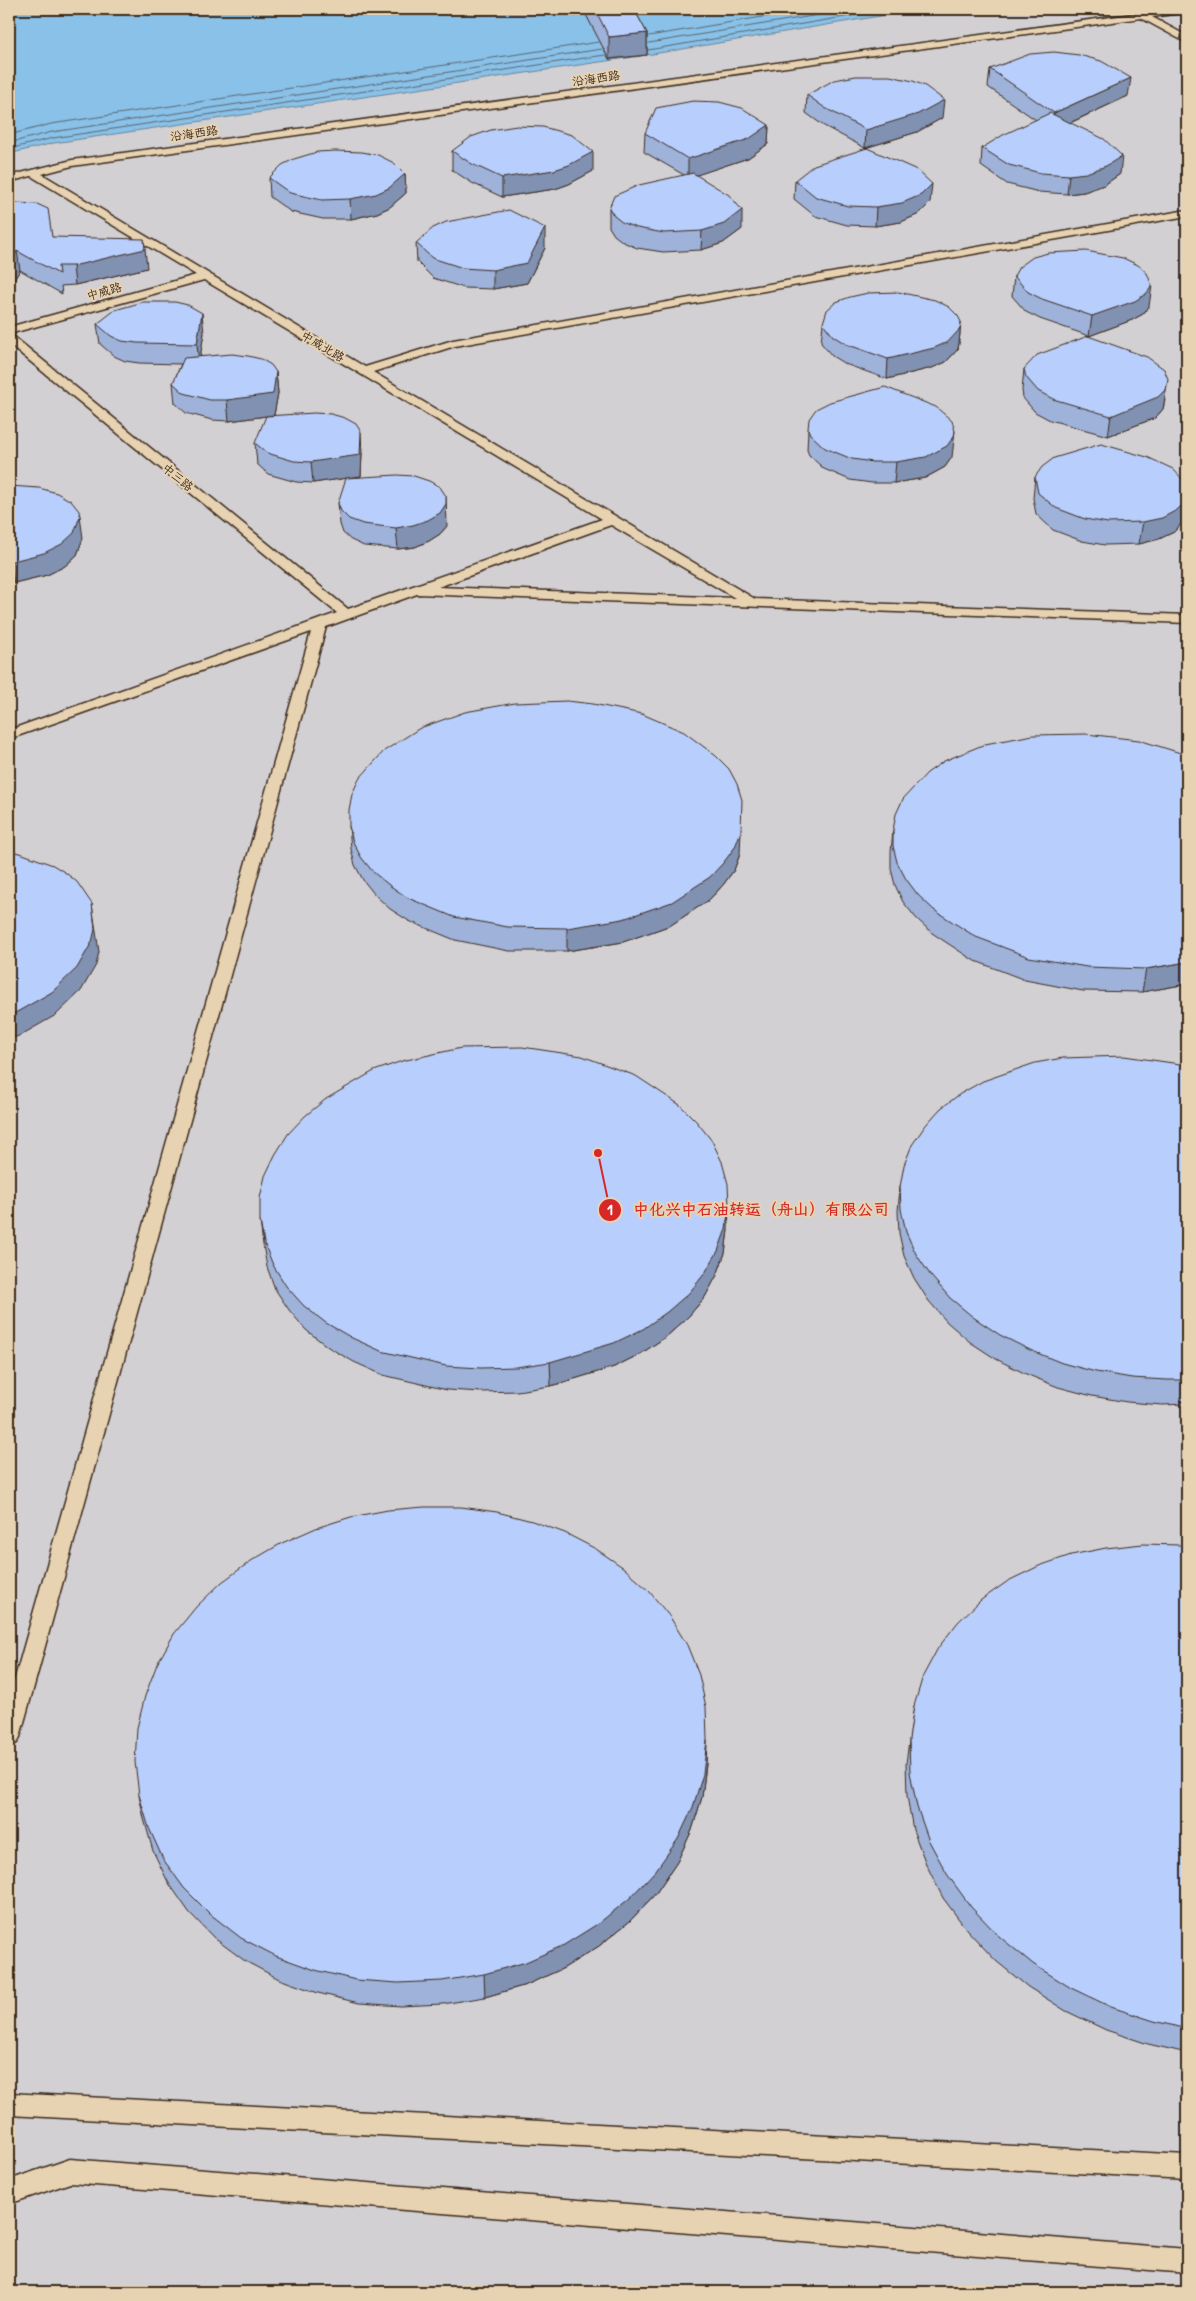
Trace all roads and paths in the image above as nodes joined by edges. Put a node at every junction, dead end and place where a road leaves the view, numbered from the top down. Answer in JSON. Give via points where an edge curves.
{"nodes":[{"id":1,"x":1187,"y":10,"type":"edge"},
{"id":2,"x":1142,"y":15,"type":"junction"},
{"id":3,"x":1187,"y":40,"type":"edge"},
{"id":4,"x":34,"y":173,"type":"junction"},
{"id":5,"x":9,"y":179,"type":"edge"},
{"id":6,"x":1187,"y":213,"type":"edge"},
{"id":7,"x":206,"y":276,"type":"junction"},
{"id":8,"x":9,"y":331,"type":"edge"},
{"id":9,"x":9,"y":338,"type":"edge"},
{"id":10,"x":364,"y":371,"type":"junction"},
{"id":11,"x":612,"y":520,"type":"junction"},
{"id":12,"x":417,"y":590,"type":"junction"},
{"id":13,"x":753,"y":603,"type":"junction"},
{"id":14,"x":347,"y":615,"type":"junction"},
{"id":15,"x":1187,"y":619,"type":"edge"},
{"id":16,"x":320,"y":624,"type":"junction"},
{"id":17,"x":9,"y":735,"type":"edge"},
{"id":18,"x":9,"y":1737,"type":"edge"},
{"id":19,"x":9,"y":2104,"type":"edge"},
{"id":20,"x":1187,"y":2167,"type":"edge"},
{"id":21,"x":9,"y":2192,"type":"edge"},
{"id":22,"x":1187,"y":2262,"type":"edge"}],
"edges":[{"from":1,"to":2,"type":"lane","name":"沿海西路"},
{"from":2,"to":3,"type":"lane"},
{"from":2,"to":4,"type":"lane","name":"沿海西路","via":[[72,163]]},
{"from":4,"to":5,"type":"lane","name":"沿海西路"},
{"from":4,"to":7,"type":"lane","name":"中威北路"},
{"from":6,"to":10,"type":"lane","via":[[453,343]]},
{"from":7,"to":8,"type":"lane","name":"中威路"},
{"from":7,"to":10,"type":"lane","name":"中威北路"},
{"from":9,"to":14,"type":"lane","name":"中三路"},
{"from":10,"to":11,"type":"lane","name":"中威北路"},
{"from":11,"to":12,"type":"lane"},
{"from":11,"to":13,"type":"lane","name":"中威北路"},
{"from":12,"to":13,"type":"lane"},
{"from":12,"to":14,"type":"lane"},
{"from":13,"to":15,"type":"lane"},
{"from":14,"to":16,"type":"lane"},
{"from":16,"to":17,"type":"lane"},
{"from":16,"to":18,"type":"lane"},
{"from":19,"to":20,"type":"lane"},
{"from":21,"to":22,"type":"lane","via":[[70,2171]]}]}
